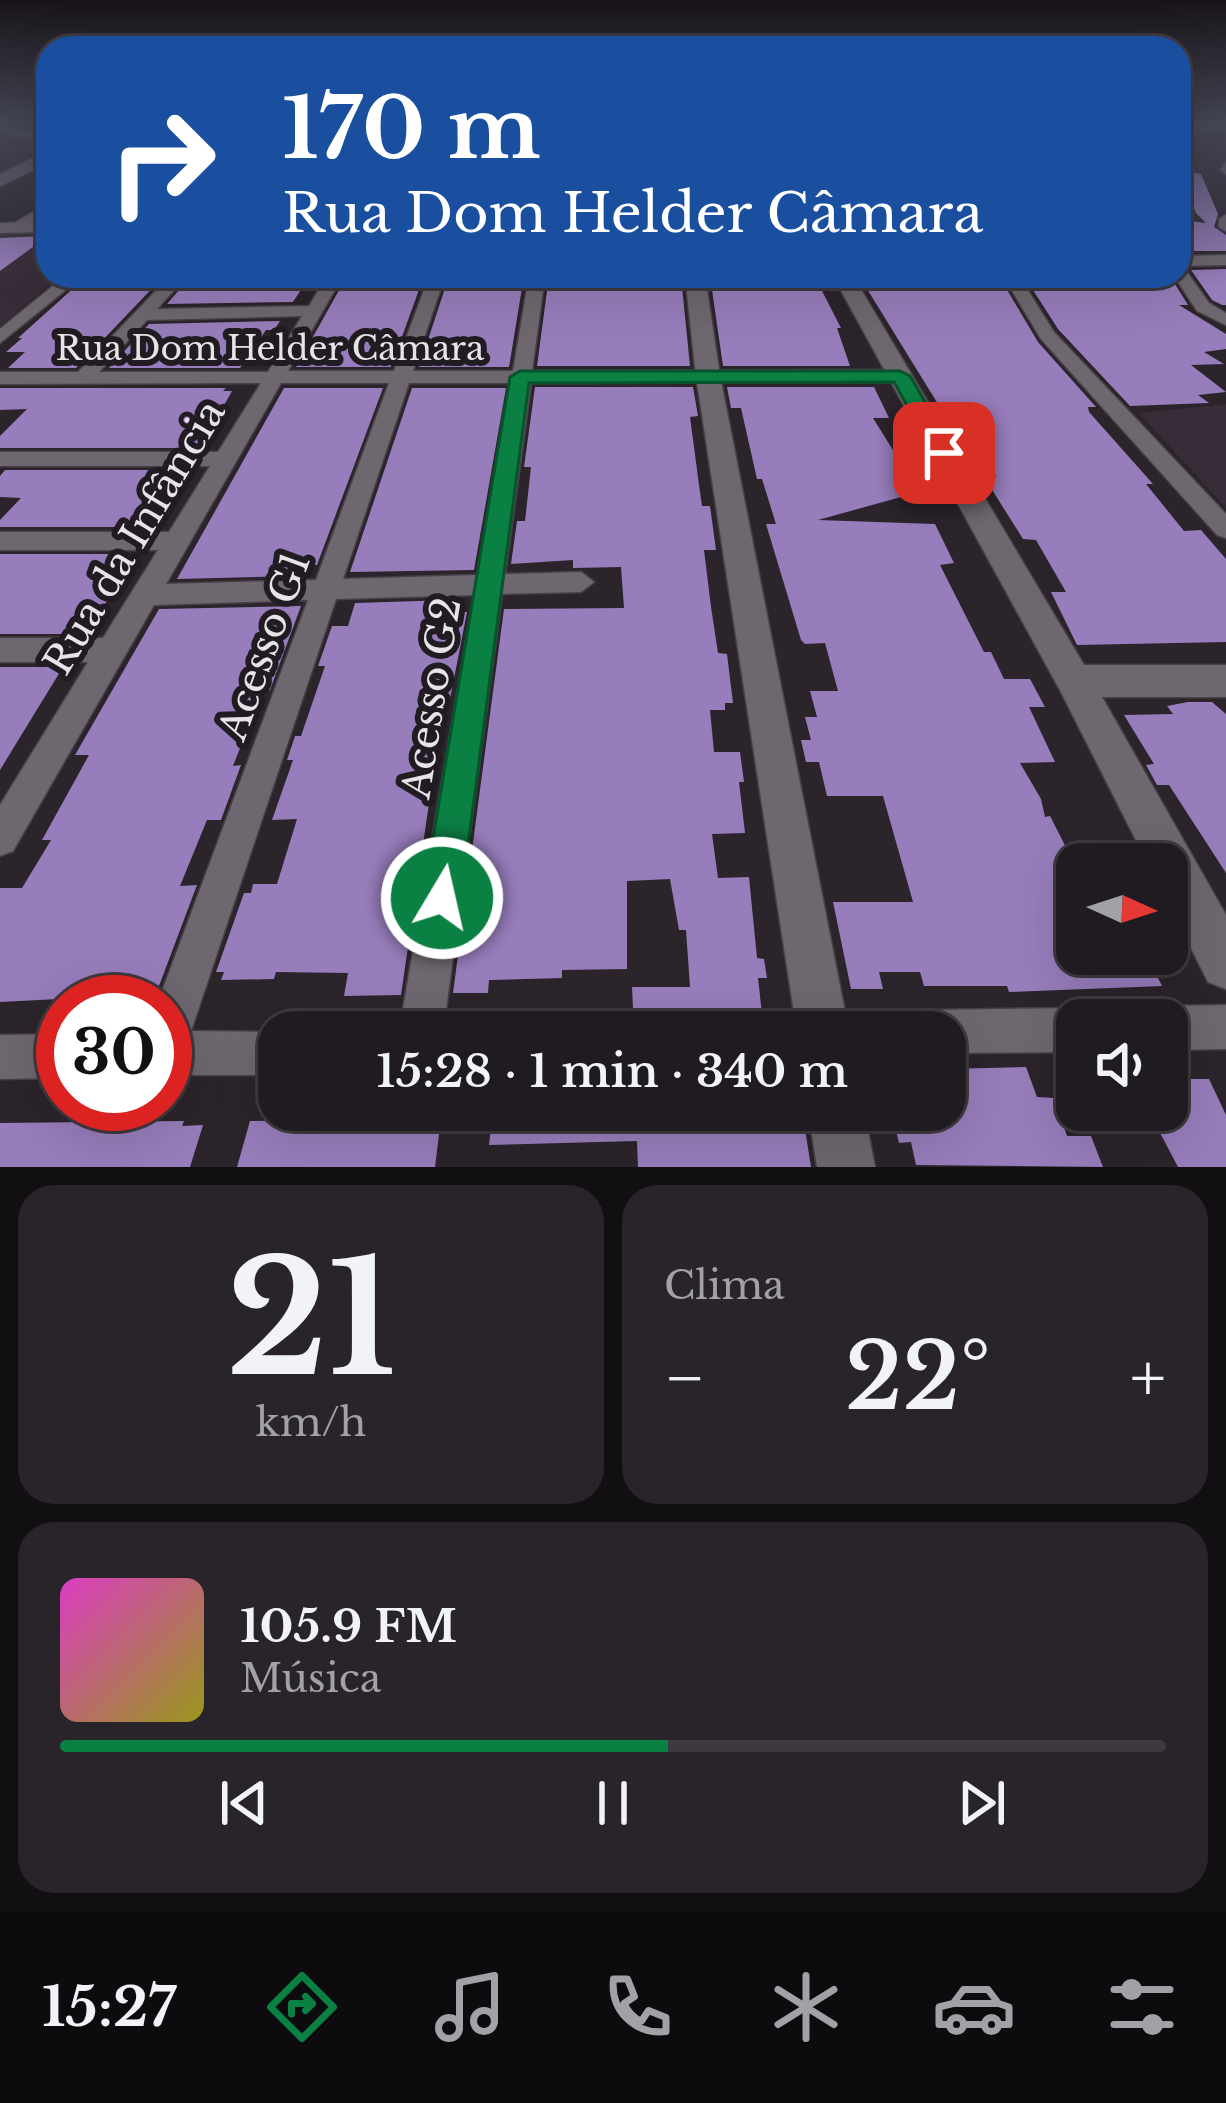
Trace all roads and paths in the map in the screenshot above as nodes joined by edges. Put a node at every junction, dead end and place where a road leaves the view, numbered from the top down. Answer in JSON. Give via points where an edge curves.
{"nodes":[{"id":1,"x":36,"y":213,"type":"edge"},
{"id":2,"x":8,"y":228,"type":"edge"},
{"id":3,"x":1226,"y":260,"type":"edge"},
{"id":4,"x":1191,"y":261,"type":"edge"},
{"id":5,"x":60,"y":288,"type":"edge"},
{"id":6,"x":168,"y":288,"type":"edge"},
{"id":7,"x":328,"y":288,"type":"edge"},
{"id":8,"x":433,"y":288,"type":"edge"},
{"id":9,"x":535,"y":288,"type":"edge"},
{"id":10,"x":697,"y":288,"type":"edge"},
{"id":11,"x":850,"y":288,"type":"edge"},
{"id":12,"x":1018,"y":288,"type":"edge"},
{"id":13,"x":1190,"y":288,"type":"edge"},
{"id":14,"x":314,"y":311,"type":"junction"},
{"id":15,"x":142,"y":315,"type":"junction"},
{"id":16,"x":1226,"y":320,"type":"edge"},
{"id":17,"x":0,"y":338,"type":"edge"},
{"id":18,"x":708,"y":376,"type":"junction"},
{"id":19,"x":900,"y":376,"type":"junction"},
{"id":20,"x":401,"y":377,"type":"junction"},
{"id":21,"x":520,"y":377,"type":"junction"},
{"id":22,"x":0,"y":378,"type":"edge"},
{"id":23,"x":83,"y":378,"type":"junction"},
{"id":24,"x":274,"y":378,"type":"junction"},
{"id":25,"x":0,"y":459,"type":"edge"},
{"id":26,"x":224,"y":459,"type":"junction"},
{"id":27,"x":1226,"y":529,"type":"edge"},
{"id":28,"x":176,"y":541,"type":"junction"},
{"id":29,"x":0,"y":542,"type":"edge"},
{"id":30,"x":581,"y":582,"type":"dead end"},
{"id":31,"x":491,"y":585,"type":"junction"},
{"id":32,"x":326,"y":589,"type":"junction"},
{"id":33,"x":145,"y":595,"type":"junction"},
{"id":34,"x":0,"y":650,"type":"edge"},
{"id":35,"x":112,"y":650,"type":"junction"},
{"id":36,"x":1074,"y":681,"type":"junction"},
{"id":37,"x":1226,"y":681,"type":"edge"},
{"id":38,"x":16,"y":784,"type":"edge"},
{"id":39,"x":0,"y":838,"type":"edge"},
{"id":40,"x":1226,"y":964,"type":"edge"},
{"id":41,"x":189,"y":975,"type":"edge"},
{"id":42,"x":424,"y":1011,"type":"edge"},
{"id":43,"x":819,"y":1011,"type":"edge"},
{"id":44,"x":1226,"y":1027,"type":"edge"},
{"id":45,"x":1188,"y":1028,"type":"edge"},
{"id":46,"x":1056,"y":1030,"type":"edge"},
{"id":47,"x":966,"y":1032,"type":"edge"},
{"id":48,"x":192,"y":1053,"type":"edge"},
{"id":49,"x":258,"y":1054,"type":"edge"},
{"id":50,"x":36,"y":1056,"type":"edge"},
{"id":51,"x":0,"y":1057,"type":"edge"},
{"id":52,"x":839,"y":1131,"type":"edge"},
{"id":53,"x":845,"y":1167,"type":"edge"}],
"edges":[{"from":1,"to":2,"type":"street"},
{"from":3,"to":4,"type":"street"},
{"from":5,"to":17,"type":"street"},
{"from":6,"to":15,"type":"street"},
{"from":7,"to":14,"type":"street","name":"Rua da Infância"},
{"from":8,"to":20,"type":"street","name":"Acesso G1"},
{"from":9,"to":21,"type":"street","name":"Acesso G2"},
{"from":10,"to":18,"type":"street"},
{"from":11,"to":19,"type":"street"},
{"from":12,"to":27,"type":"street","via":[[1047,335]]},
{"from":13,"to":16,"type":"street"},
{"from":14,"to":15,"type":"street"},
{"from":14,"to":24,"type":"street","name":"Rua da Infância"},
{"from":15,"to":23,"type":"street"},
{"from":18,"to":19,"type":"street","name":"Rua Dom Helder Câmara"},
{"from":18,"to":21,"type":"street","name":"Rua Dom Helder Câmara"},
{"from":18,"to":43,"type":"street"},
{"from":19,"to":36,"type":"street"},
{"from":20,"to":21,"type":"street","name":"Rua Dom Helder Câmara"},
{"from":20,"to":24,"type":"street","name":"Rua Dom Helder Câmara"},
{"from":20,"to":32,"type":"street","name":"Acesso G1"},
{"from":21,"to":31,"type":"street","name":"Acesso G2"},
{"from":22,"to":23,"type":"street","name":"Rua Dom Helder Câmara"},
{"from":23,"to":24,"type":"street","name":"Rua Dom Helder Câmara"},
{"from":24,"to":26,"type":"street","name":"Rua da Infância"},
{"from":25,"to":26,"type":"street"},
{"from":26,"to":28,"type":"street","name":"Rua da Infância"},
{"from":28,"to":29,"type":"street"},
{"from":28,"to":33,"type":"street","name":"Rua da Infância"},
{"from":30,"to":31,"type":"street"},
{"from":31,"to":32,"type":"street"},
{"from":31,"to":42,"type":"street","name":"Acesso G2"},
{"from":32,"to":33,"type":"street"},
{"from":32,"to":41,"type":"street","name":"Acesso G1"},
{"from":33,"to":35,"type":"street","name":"Rua da Infância"},
{"from":34,"to":35,"type":"street"},
{"from":35,"to":38,"type":"street","name":"Rua da Infância"},
{"from":36,"to":37,"type":"street"},
{"from":36,"to":40,"type":"street"},
{"from":38,"to":39,"type":"street","name":"Rua da Infância"},
{"from":44,"to":45,"type":"street"},
{"from":46,"to":47,"type":"street"},
{"from":48,"to":49,"type":"street"},
{"from":50,"to":51,"type":"street"},
{"from":52,"to":53,"type":"street"}]}
